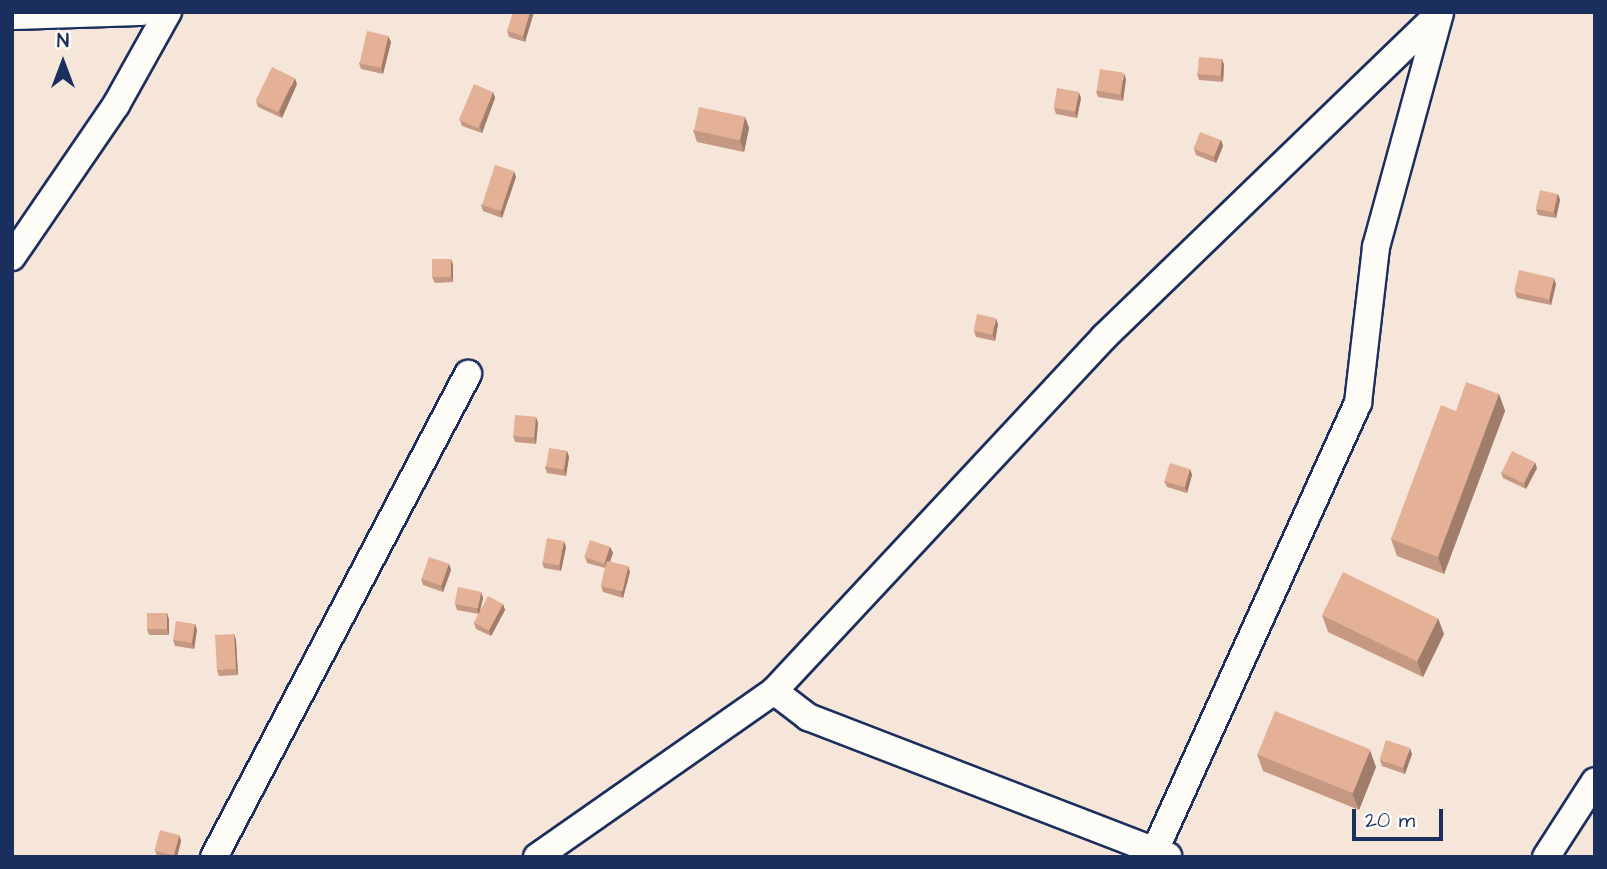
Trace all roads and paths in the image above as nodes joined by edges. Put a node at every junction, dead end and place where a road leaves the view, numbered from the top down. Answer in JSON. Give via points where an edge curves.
{"nodes":[{"id":1,"x":142,"y":12,"type":"edge"},
{"id":2,"x":168,"y":12,"type":"edge"},
{"id":3,"x":1439,"y":13,"type":"edge"},
{"id":4,"x":12,"y":16,"type":"edge"},
{"id":5,"x":12,"y":257,"type":"edge"},
{"id":6,"x":468,"y":374,"type":"dead end"},
{"id":7,"x":774,"y":691,"type":"junction"},
{"id":8,"x":1595,"y":781,"type":"edge"},
{"id":9,"x":1159,"y":854,"type":"edge"},
{"id":10,"x":214,"y":857,"type":"edge"},
{"id":11,"x":537,"y":857,"type":"edge"},
{"id":12,"x":1546,"y":857,"type":"edge"}],
"edges":[{"from":1,"to":4,"type":"street"},
{"from":2,"to":5,"type":"street","via":[[109,116]]},
{"from":3,"to":7,"type":"street","via":[[1104,337]]},
{"from":3,"to":9,"type":"street","via":[[1376,247],[1358,402]]},
{"from":6,"to":10,"type":"street"},
{"from":7,"to":9,"type":"street","via":[[808,717]]},
{"from":7,"to":11,"type":"street"},
{"from":8,"to":12,"type":"street"}]}
